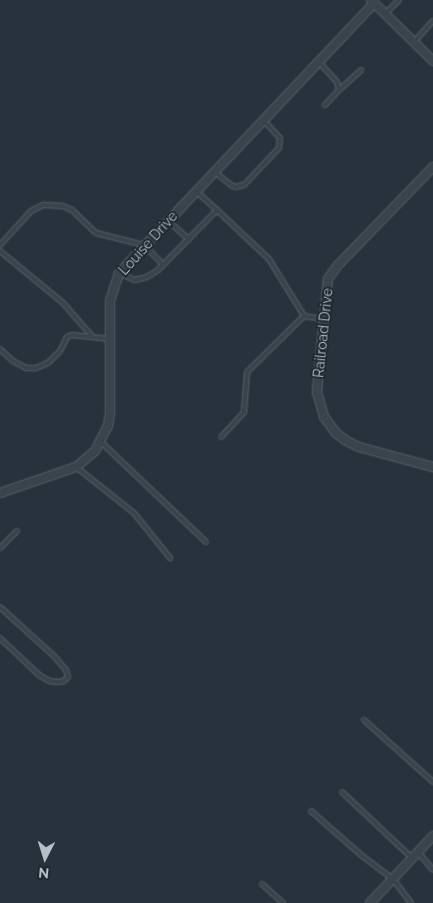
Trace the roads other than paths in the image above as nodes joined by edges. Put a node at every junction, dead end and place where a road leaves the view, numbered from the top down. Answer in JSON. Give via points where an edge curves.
{"nodes":[{"id":1,"x":399,"y":0,"type":"edge"},
{"id":2,"x":372,"y":1,"type":"edge"},
{"id":3,"x":385,"y":14,"type":"junction"},
{"id":4,"x":433,"y":21,"type":"edge"},
{"id":5,"x":414,"y":42,"type":"junction"},
{"id":6,"x":433,"y":61,"type":"edge"},
{"id":7,"x":319,"y":62,"type":"junction"},
{"id":8,"x":361,"y":70,"type":"dead end"},
{"id":9,"x":339,"y":90,"type":"junction"},
{"id":10,"x":324,"y":105,"type":"dead end"},
{"id":11,"x":263,"y":120,"type":"junction"},
{"id":12,"x":433,"y":166,"type":"edge"},
{"id":13,"x":214,"y":171,"type":"junction"},
{"id":14,"x":195,"y":191,"type":"junction"},
{"id":15,"x":217,"y":210,"type":"junction"},
{"id":16,"x":167,"y":220,"type":"junction"},
{"id":17,"x":189,"y":239,"type":"junction"},
{"id":18,"x":0,"y":245,"type":"edge"},
{"id":19,"x":144,"y":245,"type":"junction"},
{"id":20,"x":0,"y":252,"type":"edge"},
{"id":21,"x":163,"y":265,"type":"junction"},
{"id":22,"x":119,"y":273,"type":"junction"},
{"id":23,"x":304,"y":316,"type":"junction"},
{"id":24,"x":323,"y":319,"type":"junction"},
{"id":25,"x":92,"y":336,"type":"junction"},
{"id":26,"x":110,"y":340,"type":"junction"},
{"id":27,"x":0,"y":349,"type":"edge"},
{"id":28,"x":221,"y":437,"type":"dead end"},
{"id":29,"x":101,"y":442,"type":"junction"},
{"id":30,"x":76,"y":467,"type":"junction"},
{"id":31,"x":433,"y":467,"type":"edge"},
{"id":32,"x":0,"y":493,"type":"edge"},
{"id":33,"x":17,"y":531,"type":"dead end"},
{"id":34,"x":206,"y":542,"type":"dead end"},
{"id":35,"x":0,"y":548,"type":"edge"},
{"id":36,"x":170,"y":558,"type":"dead end"},
{"id":37,"x":0,"y":607,"type":"edge"},
{"id":38,"x":0,"y":638,"type":"edge"},
{"id":39,"x":364,"y":720,"type":"dead end"},
{"id":40,"x":433,"y":782,"type":"edge"},
{"id":41,"x":342,"y":792,"type":"dead end"},
{"id":42,"x":311,"y":811,"type":"dead end"},
{"id":43,"x":433,"y":836,"type":"edge"},
{"id":44,"x":418,"y":852,"type":"junction"},
{"id":45,"x":412,"y":858,"type":"junction"},
{"id":46,"x":433,"y":870,"type":"edge"},
{"id":47,"x":393,"y":879,"type":"junction"},
{"id":48,"x":262,"y":884,"type":"dead end"},
{"id":49,"x":283,"y":903,"type":"edge"},
{"id":50,"x":370,"y":903,"type":"edge"},
{"id":51,"x":411,"y":903,"type":"edge"}],
"edges":[{"from":1,"to":3,"type":"lane"},
{"from":2,"to":3,"type":"street"},
{"from":2,"to":7,"type":"street","name":"Louise Drive"},
{"from":3,"to":5,"type":"street"},
{"from":4,"to":5,"type":"lane"},
{"from":5,"to":6,"type":"street"},
{"from":7,"to":9,"type":"lane","via":[[337,82]]},
{"from":7,"to":11,"type":"street","name":"Louise Drive"},
{"from":8,"to":9,"type":"lane"},
{"from":9,"to":10,"type":"lane"},
{"from":11,"to":13,"type":"street","name":"Louise Drive"},
{"from":11,"to":13,"type":"lane","via":[[280,138],[279,148],[244,186],[231,186]]},
{"from":12,"to":24,"type":"street","name":"Railroad Drive","via":[[338,265],[328,279]]},
{"from":13,"to":14,"type":"street","name":"Louise Drive"},
{"from":14,"to":15,"type":"lane"},
{"from":14,"to":16,"type":"street","name":"Louise Drive"},
{"from":15,"to":17,"type":"lane"},
{"from":15,"to":23,"type":"lane","via":[[269,258]]},
{"from":16,"to":17,"type":"lane"},
{"from":16,"to":19,"type":"street","name":"Louise Drive"},
{"from":17,"to":21,"type":"lane"},
{"from":18,"to":19,"type":"lane","via":[[21,220],[43,205],[68,208],[96,233]]},
{"from":19,"to":21,"type":"lane"},
{"from":19,"to":22,"type":"street","name":"Louise Drive"},
{"from":20,"to":25,"type":"lane","via":[[63,303]]},
{"from":21,"to":22,"type":"lane","via":[[147,277],[135,280]]},
{"from":22,"to":26,"type":"street","name":"Louise Drive","via":[[110,301]]},
{"from":23,"to":24,"type":"lane"},
{"from":23,"to":28,"type":"lane","via":[[248,372],[244,412]]},
{"from":24,"to":31,"type":"street","name":"Railroad Drive","via":[[317,392],[324,417],[340,436],[359,447]]},
{"from":25,"to":26,"type":"lane"},
{"from":25,"to":27,"type":"lane","via":[[72,334],[48,363],[36,368],[26,368]]},
{"from":26,"to":29,"type":"street","name":"Louise Drive","via":[[110,413]]},
{"from":29,"to":30,"type":"street","name":"Louise Drive"},
{"from":29,"to":34,"type":"lane"},
{"from":30,"to":32,"type":"street","name":"Louise Drive"},
{"from":30,"to":36,"type":"lane","via":[[134,513]]},
{"from":33,"to":35,"type":"lane"},
{"from":37,"to":38,"type":"lane","via":[[55,658],[68,677],[58,682],[39,676]]},
{"from":39,"to":40,"type":"lane"},
{"from":41,"to":45,"type":"lane"},
{"from":42,"to":47,"type":"lane"},
{"from":43,"to":44,"type":"street"},
{"from":44,"to":45,"type":"street"},
{"from":44,"to":46,"type":"lane"},
{"from":45,"to":47,"type":"street"},
{"from":47,"to":50,"type":"street"},
{"from":47,"to":51,"type":"lane"},
{"from":48,"to":49,"type":"lane"}]}
